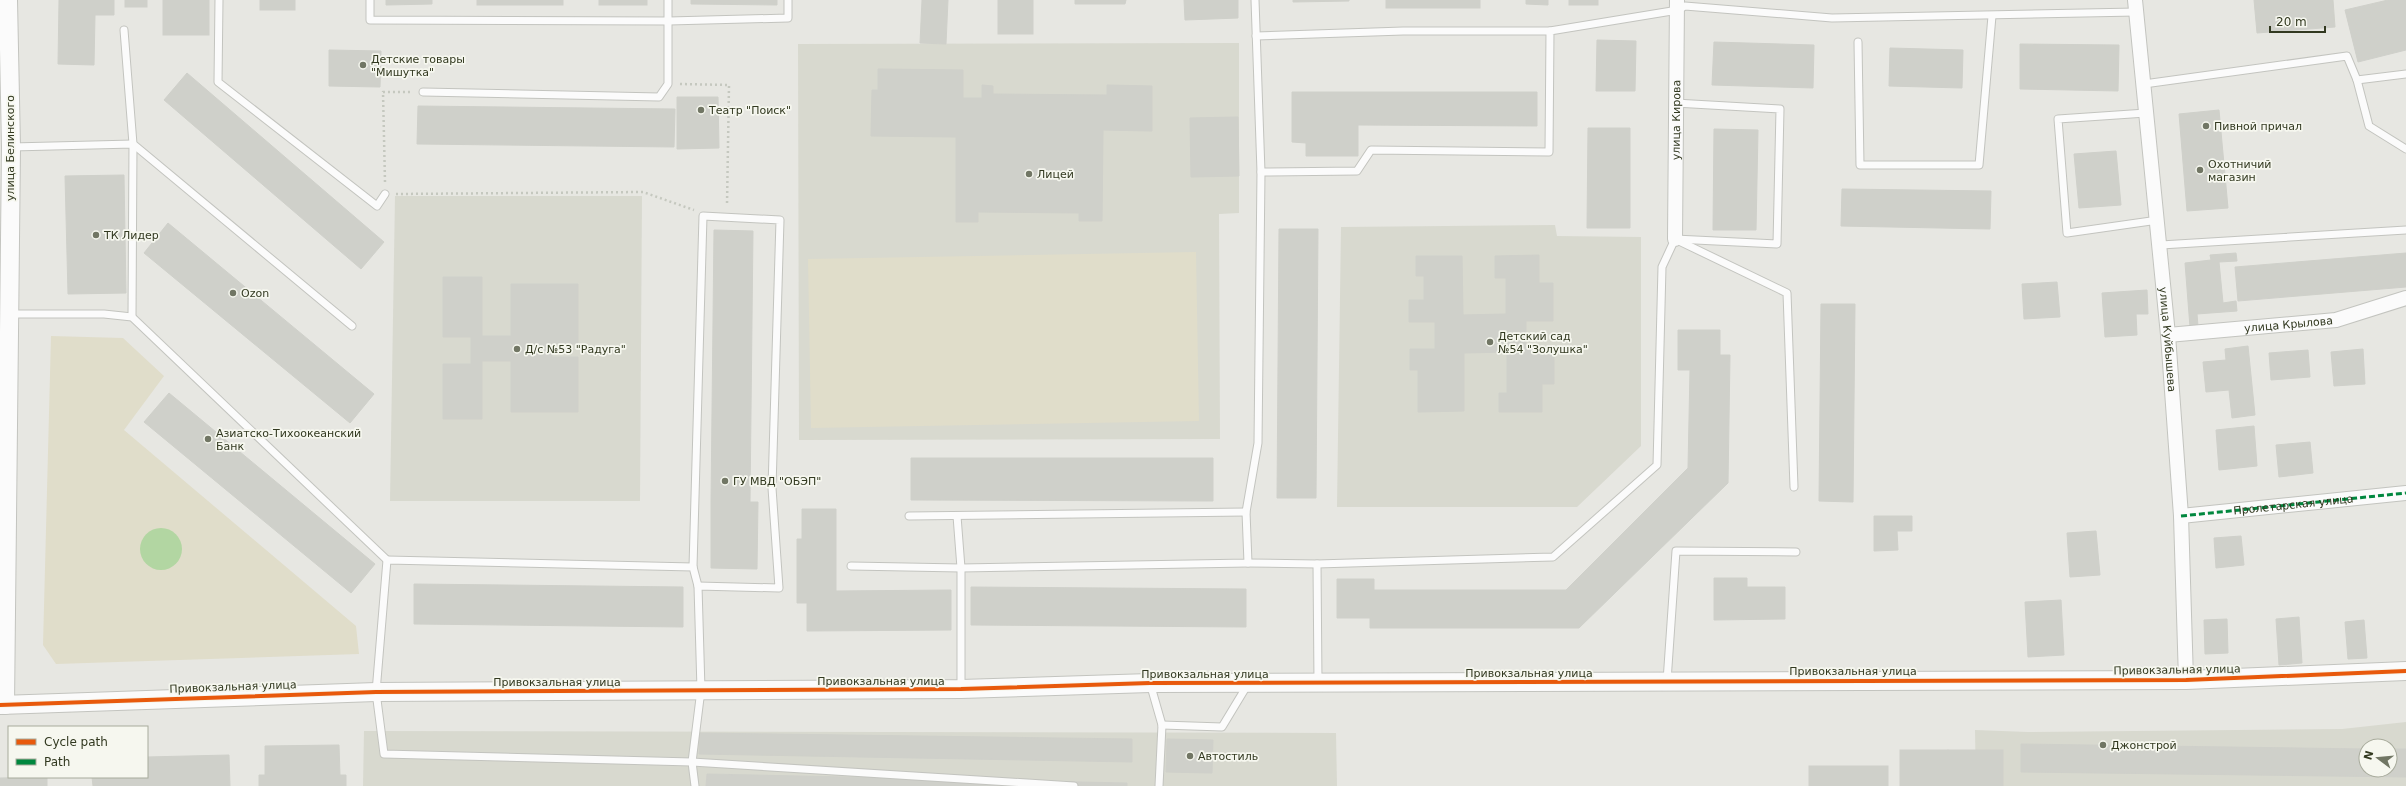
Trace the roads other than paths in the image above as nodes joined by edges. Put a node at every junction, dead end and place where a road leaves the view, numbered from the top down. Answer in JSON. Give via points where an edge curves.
{"nodes":[{"id":1,"x":8,"y":0,"type":"edge"},
{"id":2,"x":219,"y":0,"type":"edge"},
{"id":3,"x":370,"y":0,"type":"edge"},
{"id":4,"x":668,"y":0,"type":"edge"},
{"id":5,"x":788,"y":0,"type":"edge"},
{"id":6,"x":1255,"y":0,"type":"edge"},
{"id":7,"x":1677,"y":5,"type":"edge"},
{"id":8,"x":2136,"y":6,"type":"edge"},
{"id":9,"x":1992,"y":16,"type":"junction"},
{"id":10,"x":669,"y":21,"type":"junction"},
{"id":11,"x":124,"y":30,"type":"dead end"},
{"id":12,"x":1550,"y":31,"type":"junction"},
{"id":13,"x":1256,"y":36,"type":"junction"},
{"id":14,"x":1858,"y":42,"type":"dead end"},
{"id":15,"x":2406,"y":74,"type":"edge"},
{"id":16,"x":2357,"y":80,"type":"junction"},
{"id":17,"x":2144,"y":84,"type":"junction"},
{"id":18,"x":424,"y":92,"type":"road end"},
{"id":19,"x":1675,"y":103,"type":"junction"},
{"id":20,"x":2146,"y":113,"type":"junction"},
{"id":21,"x":133,"y":144,"type":"junction"},
{"id":22,"x":11,"y":147,"type":"junction"},
{"id":23,"x":2406,"y":149,"type":"edge"},
{"id":24,"x":1261,"y":172,"type":"junction"},
{"id":25,"x":385,"y":194,"type":"road end"},
{"id":26,"x":2158,"y":220,"type":"junction"},
{"id":27,"x":2406,"y":230,"type":"edge"},
{"id":28,"x":1675,"y":239,"type":"junction"},
{"id":29,"x":2161,"y":245,"type":"junction"},
{"id":30,"x":4,"y":258,"type":"edge"},
{"id":31,"x":2406,"y":298,"type":"edge"},
{"id":32,"x":8,"y":314,"type":"junction"},
{"id":33,"x":132,"y":317,"type":"junction"},
{"id":34,"x":352,"y":326,"type":"dead end"},
{"id":35,"x":2168,"y":335,"type":"junction"},
{"id":36,"x":1794,"y":487,"type":"dead end"},
{"id":37,"x":2406,"y":493,"type":"edge"},
{"id":38,"x":1246,"y":512,"type":"junction"},
{"id":39,"x":909,"y":516,"type":"dead end"},
{"id":40,"x":957,"y":516,"type":"junction"},
{"id":41,"x":2181,"y":516,"type":"junction"},
{"id":42,"x":1796,"y":552,"type":"dead end"},
{"id":43,"x":387,"y":560,"type":"junction"},
{"id":44,"x":1248,"y":563,"type":"junction"},
{"id":45,"x":1317,"y":564,"type":"junction"},
{"id":46,"x":851,"y":566,"type":"dead end"},
{"id":47,"x":693,"y":567,"type":"junction"},
{"id":48,"x":961,"y":568,"type":"junction"},
{"id":49,"x":698,"y":586,"type":"junction"},
{"id":50,"x":2406,"y":671,"type":"edge"},
{"id":51,"x":2186,"y":680,"type":"junction"},
{"id":52,"x":1667,"y":681,"type":"junction"},
{"id":53,"x":1150,"y":683,"type":"junction"},
{"id":54,"x":1249,"y":683,"type":"junction"},
{"id":55,"x":1318,"y":683,"type":"junction"},
{"id":56,"x":960,"y":689,"type":"junction"},
{"id":57,"x":701,"y":690,"type":"junction"},
{"id":58,"x":376,"y":692,"type":"junction"},
{"id":59,"x":2,"y":705,"type":"edge"},
{"id":60,"x":1162,"y":725,"type":"junction"},
{"id":61,"x":692,"y":762,"type":"junction"},
{"id":62,"x":695,"y":786,"type":"edge"},
{"id":63,"x":1074,"y":786,"type":"edge"},
{"id":64,"x":1159,"y":786,"type":"edge"}],
"edges":[{"from":1,"to":22,"type":"street","name":"улица Белинского"},
{"from":2,"to":25,"type":"lane","via":[[218,82],[377,206]]},
{"from":3,"to":10,"type":"lane","via":[[370,20]]},
{"from":4,"to":10,"type":"lane"},
{"from":5,"to":10,"type":"lane","via":[[788,18]]},
{"from":6,"to":13,"type":"lane"},
{"from":7,"to":9,"type":"lane","via":[[1832,18]]},
{"from":7,"to":12,"type":"lane"},
{"from":7,"to":19,"type":"street","name":"улица Кирова"},
{"from":8,"to":9,"type":"lane"},
{"from":8,"to":17,"type":"street","name":"улица Куйбышева"},
{"from":9,"to":14,"type":"lane","via":[[1979,165],[1860,165]]},
{"from":10,"to":18,"type":"lane","via":[[668,84],[659,97]]},
{"from":11,"to":21,"type":"lane"},
{"from":12,"to":13,"type":"lane","via":[[1403,31]]},
{"from":12,"to":24,"type":"lane","via":[[1549,152],[1371,150],[1357,171]]},
{"from":13,"to":24,"type":"lane"},
{"from":15,"to":16,"type":"lane"},
{"from":16,"to":17,"type":"lane","via":[[2347,56]]},
{"from":16,"to":23,"type":"lane","via":[[2370,126]]},
{"from":17,"to":20,"type":"street","name":"улица Куйбышева"},
{"from":19,"to":28,"type":"street","name":"улица Кирова"},
{"from":19,"to":28,"type":"lane","via":[[1780,109],[1776,244]]},
{"from":20,"to":26,"type":"street","name":"улица Куйбышева"},
{"from":20,"to":26,"type":"lane","via":[[2058,119],[2068,232]]},
{"from":21,"to":22,"type":"lane"},
{"from":21,"to":33,"type":"lane"},
{"from":21,"to":34,"type":"lane"},
{"from":22,"to":30,"type":"street","name":"улица Белинского"},
{"from":24,"to":38,"type":"lane","via":[[1258,443]]},
{"from":26,"to":29,"type":"street","name":"улица Куйбышева"},
{"from":27,"to":29,"type":"lane"},
{"from":28,"to":36,"type":"lane","via":[[1787,293]]},
{"from":28,"to":45,"type":"lane","via":[[1662,267],[1657,464],[1553,558]]},
{"from":29,"to":35,"type":"street","name":"улица Куйбышева"},
{"from":30,"to":32,"type":"street","name":"улица Белинского"},
{"from":31,"to":35,"type":"street","name":"улица Крылова","via":[[2336,320]]},
{"from":32,"to":33,"type":"lane","via":[[104,314]]},
{"from":32,"to":59,"type":"street","name":"улица Белинского"},
{"from":33,"to":43,"type":"lane"},
{"from":35,"to":41,"type":"street","name":"улица Куйбышева"},
{"from":37,"to":41,"type":"street","name":"Пролетарская улица"},
{"from":38,"to":40,"type":"lane"},
{"from":38,"to":44,"type":"lane"},
{"from":39,"to":40,"type":"lane"},
{"from":40,"to":48,"type":"lane"},
{"from":41,"to":51,"type":"street","name":"улица Куйбышева"},
{"from":42,"to":52,"type":"lane","via":[[1676,551]]},
{"from":43,"to":47,"type":"lane"},
{"from":43,"to":58,"type":"lane"},
{"from":44,"to":45,"type":"lane"},
{"from":44,"to":48,"type":"lane"},
{"from":45,"to":55,"type":"lane"},
{"from":46,"to":48,"type":"lane"},
{"from":47,"to":49,"type":"lane"},
{"from":47,"to":49,"type":"lane","via":[[703,216],[780,220],[772,488],[779,588]]},
{"from":48,"to":56,"type":"lane"},
{"from":49,"to":57,"type":"lane"},
{"from":50,"to":51,"type":"street","name":"Привокзальная улица"},
{"from":51,"to":52,"type":"street","name":"Привокзальная улица"},
{"from":52,"to":55,"type":"street","name":"Привокзальная улица"},
{"from":53,"to":54,"type":"street","name":"Привокзальная улица"},
{"from":53,"to":56,"type":"street","name":"Привокзальная улица"},
{"from":53,"to":60,"type":"lane"},
{"from":54,"to":55,"type":"street","name":"Привокзальная улица"},
{"from":54,"to":60,"type":"lane","via":[[1222,727]]},
{"from":56,"to":57,"type":"street","name":"Привокзальная улица"},
{"from":57,"to":58,"type":"street","name":"Привокзальная улица"},
{"from":57,"to":61,"type":"lane"},
{"from":58,"to":59,"type":"street","name":"Привокзальная улица"},
{"from":58,"to":61,"type":"lane","via":[[384,754]]},
{"from":60,"to":64,"type":"lane"},
{"from":61,"to":62,"type":"lane"},
{"from":61,"to":63,"type":"lane"}]}
